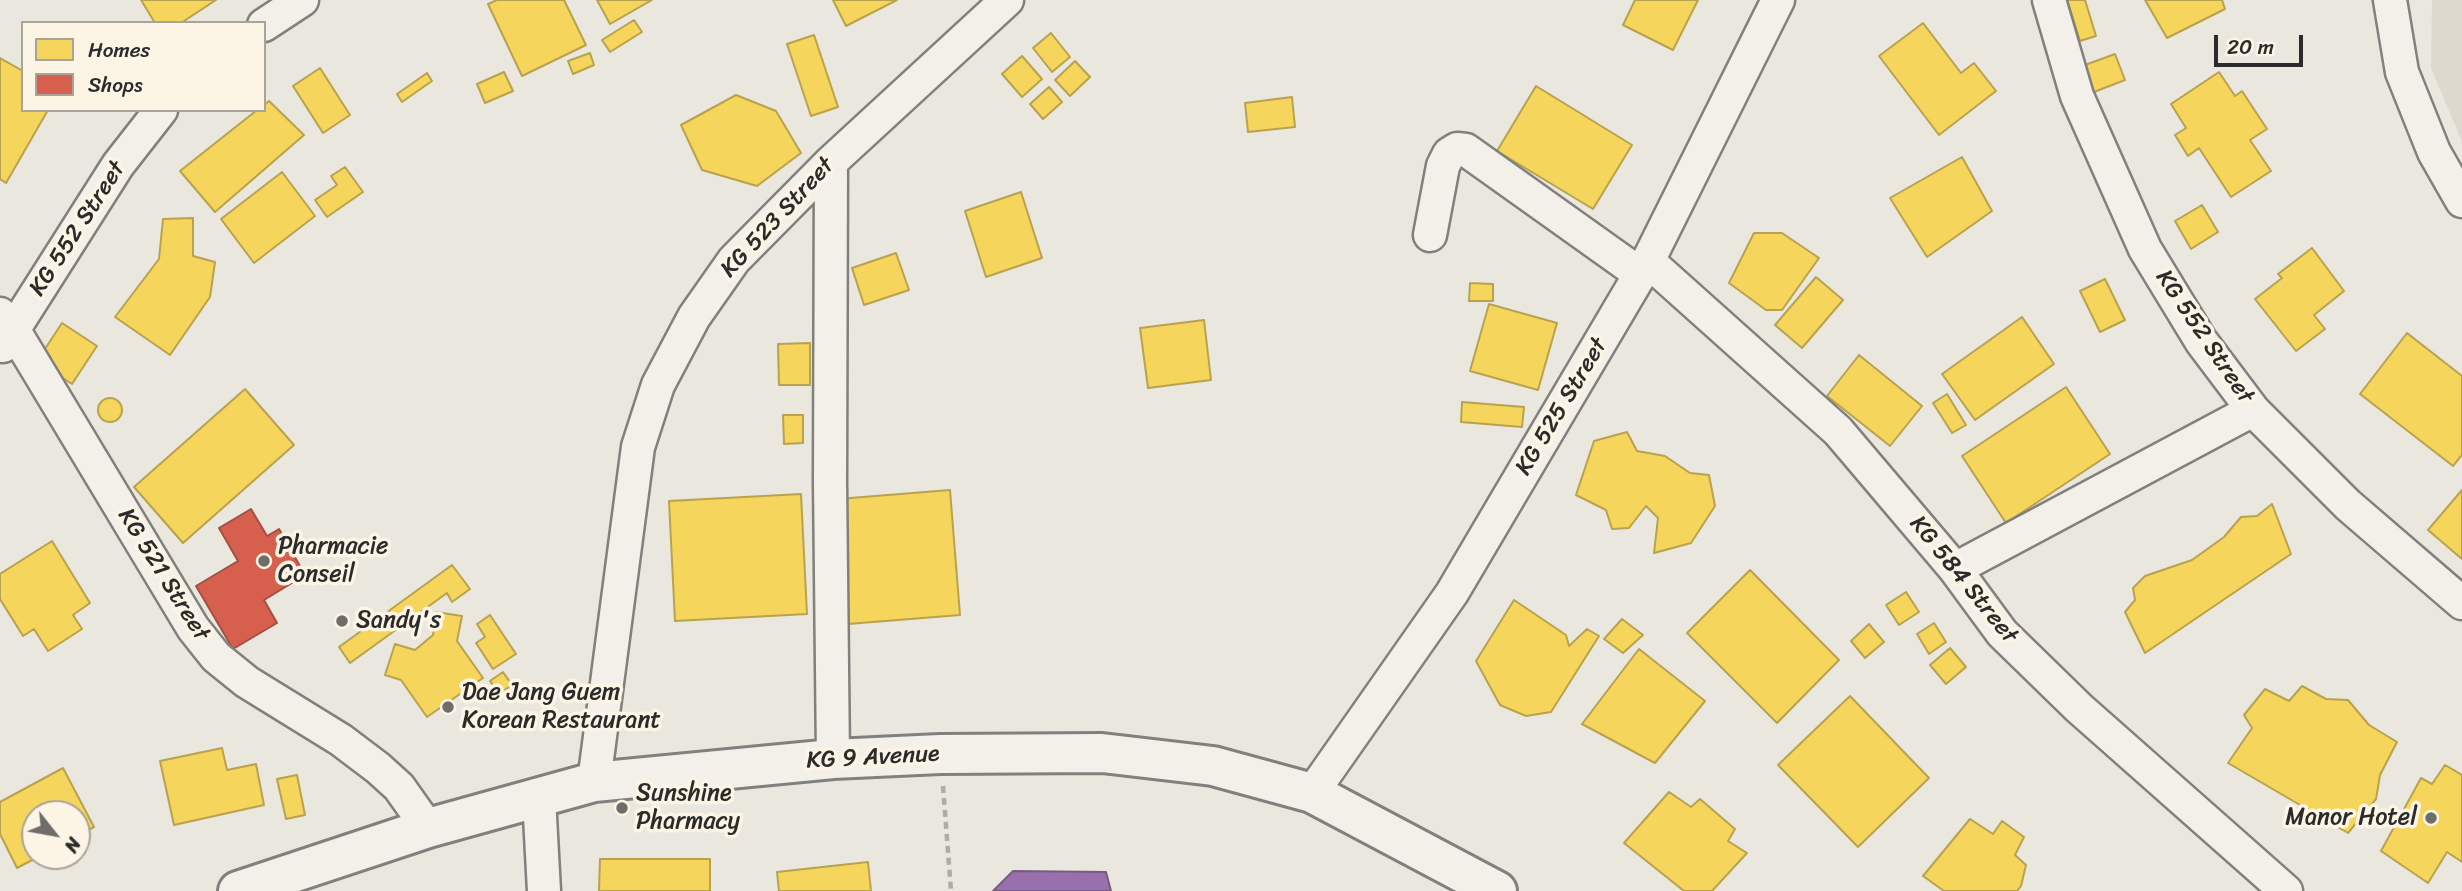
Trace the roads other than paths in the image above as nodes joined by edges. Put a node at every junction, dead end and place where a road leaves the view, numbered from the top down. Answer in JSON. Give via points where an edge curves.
{"nodes":[{"id":1,"x":302,"y":0,"type":"edge"},
{"id":2,"x":1007,"y":0,"type":"edge"},
{"id":3,"x":1778,"y":0,"type":"edge"},
{"id":4,"x":2049,"y":0,"type":"edge"},
{"id":5,"x":2390,"y":0,"type":"edge"},
{"id":6,"x":266,"y":24,"type":"edge"},
{"id":7,"x":159,"y":112,"type":"edge"},
{"id":8,"x":831,"y":162,"type":"junction"},
{"id":9,"x":2462,"y":201,"type":"edge"},
{"id":10,"x":1430,"y":235,"type":"dead end"},
{"id":11,"x":1644,"y":268,"type":"junction"},
{"id":12,"x":4,"y":331,"type":"edge"},
{"id":13,"x":2253,"y":410,"type":"junction"},
{"id":14,"x":1955,"y":569,"type":"junction"},
{"id":15,"x":2462,"y":603,"type":"edge"},
{"id":16,"x":833,"y":759,"type":"junction"},
{"id":17,"x":594,"y":782,"type":"junction"},
{"id":18,"x":1312,"y":793,"type":"junction"},
{"id":19,"x":539,"y":797,"type":"junction"},
{"id":20,"x":428,"y":828,"type":"junction"},
{"id":21,"x":238,"y":891,"type":"edge"},
{"id":22,"x":544,"y":891,"type":"edge"},
{"id":23,"x":1497,"y":891,"type":"edge"},
{"id":24,"x":2286,"y":891,"type":"edge"}],
"edges":[{"from":1,"to":6,"type":"street"},
{"from":2,"to":8,"type":"street","name":"KG 523 Street"},
{"from":3,"to":11,"type":"street","name":"KG 525 Street"},
{"from":4,"to":13,"type":"street","name":"KG 552 Street","via":[[2077,96],[2145,249],[2201,341]]},
{"from":5,"to":9,"type":"street","via":[[2402,72],[2434,152]]},
{"from":7,"to":12,"type":"street","name":"KG 552 Street"},
{"from":8,"to":16,"type":"street"},
{"from":8,"to":17,"type":"street","name":"KG 523 Street","via":[[733,260],[694,317],[658,385],[638,447]]},
{"from":10,"to":11,"type":"street","name":"KG 584 Street","via":[[1443,166],[1449,153],[1466,149]]},
{"from":11,"to":14,"type":"street","name":"KG 584 Street","via":[[1838,431]]},
{"from":11,"to":18,"type":"street","name":"KG 525 Street","via":[[1452,593]]},
{"from":12,"to":20,"type":"street","name":"KG 521 Street","via":[[216,657],[378,768]]},
{"from":13,"to":14,"type":"street"},
{"from":13,"to":15,"type":"street","name":"KG 552 Street","via":[[2348,505]]},
{"from":14,"to":24,"type":"street","name":"KG 584 Street","via":[[2002,633],[2079,708]]},
{"from":16,"to":17,"type":"main road","name":"KG 9 Avenue"},
{"from":16,"to":18,"type":"main road","name":"KG 9 Avenue","via":[[1102,753],[1213,766]]},
{"from":17,"to":19,"type":"main road","name":"KG 9 Avenue"},
{"from":18,"to":23,"type":"main road","name":"KG 9 Avenue"},
{"from":19,"to":20,"type":"main road","name":"KG 9 Avenue"},
{"from":19,"to":22,"type":"street"},
{"from":20,"to":21,"type":"main road","name":"KG 9 Avenue"}]}
